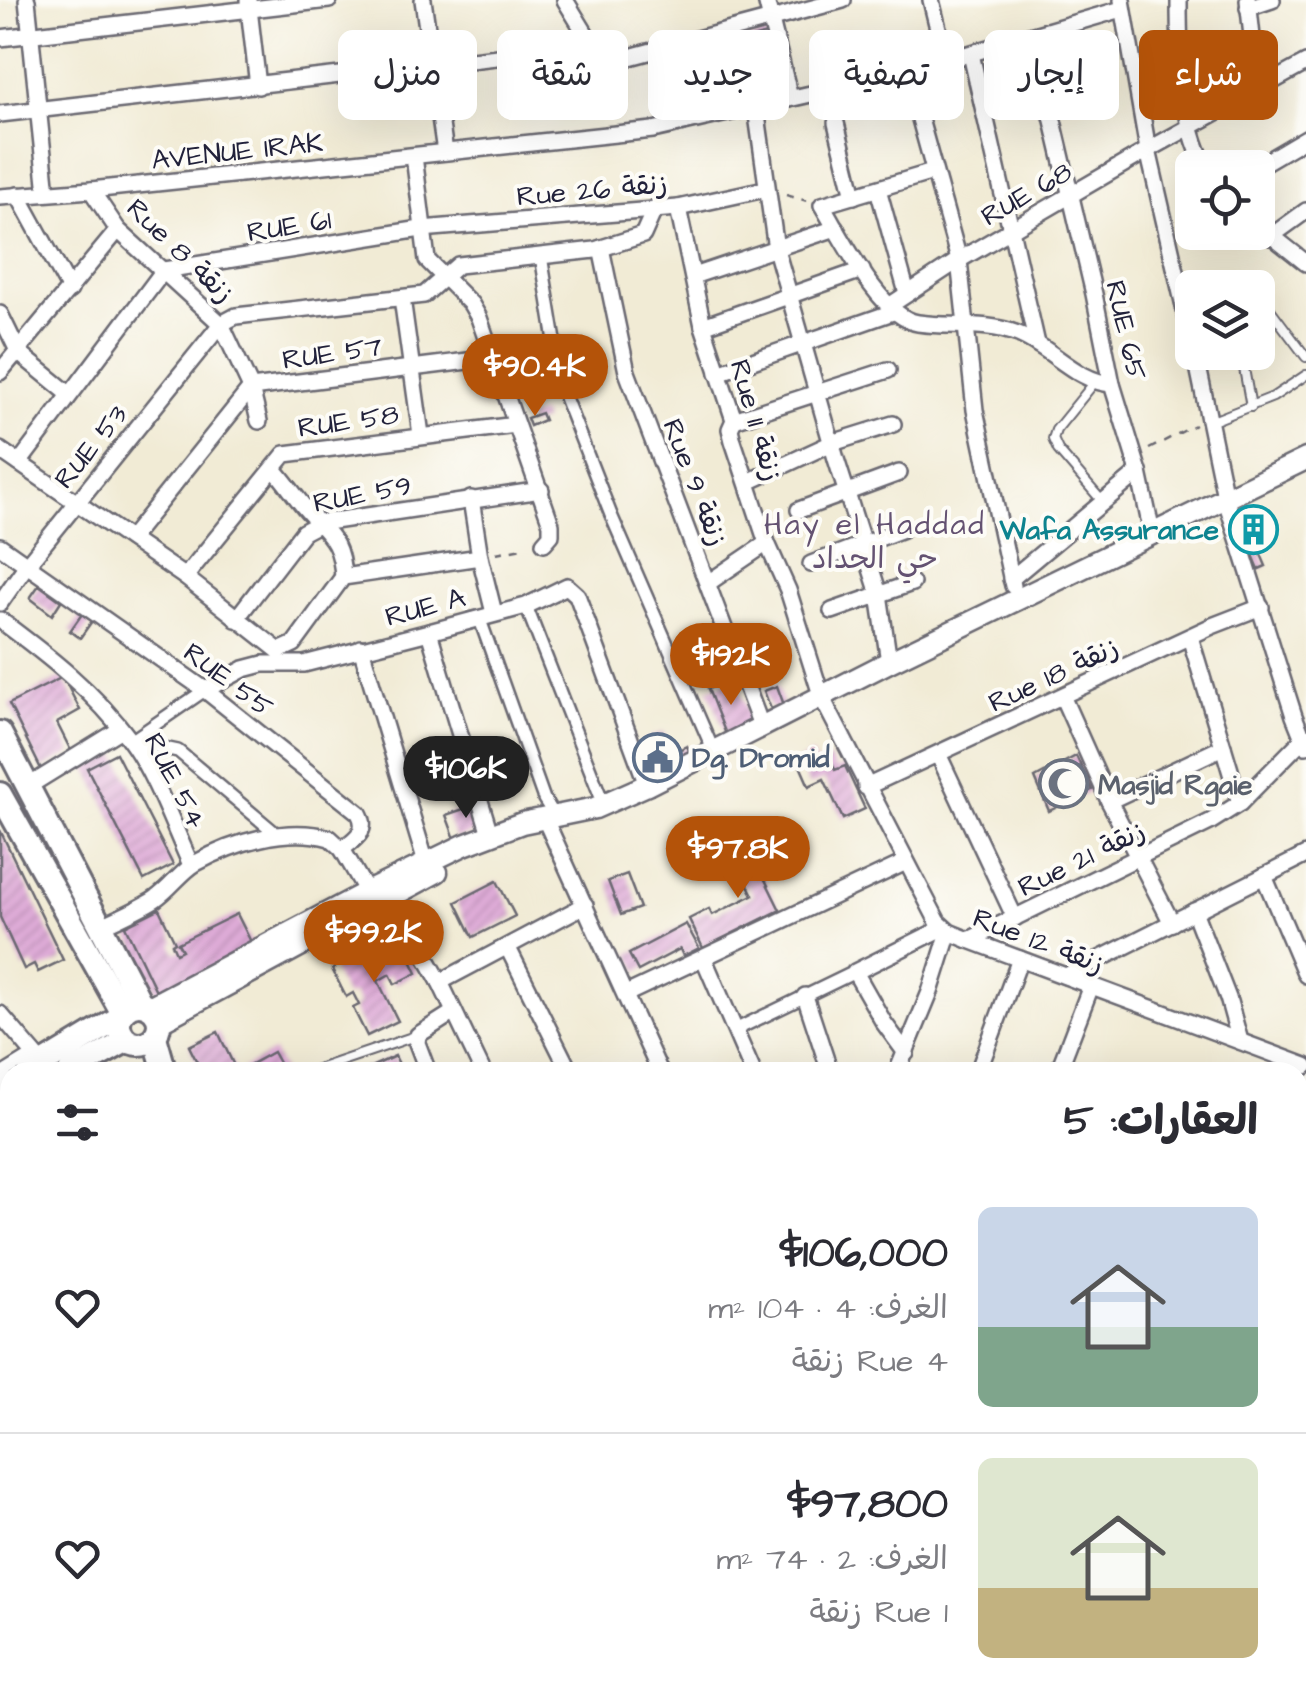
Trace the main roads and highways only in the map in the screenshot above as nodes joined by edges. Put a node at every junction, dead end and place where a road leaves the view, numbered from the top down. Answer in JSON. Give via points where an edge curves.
{"nodes":[{"id":1,"x":0,"y":733,"type":"edge"},
{"id":2,"x":0,"y":794,"type":"edge"},
{"id":3,"x":139,"y":1023,"type":"junction"},
{"id":4,"x":39,"y":1062,"type":"edge"},
{"id":5,"x":84,"y":1062,"type":"edge"},
{"id":6,"x":149,"y":1062,"type":"edge"},
{"id":7,"x":160,"y":1062,"type":"edge"}],
"edges":[{"from":1,"to":3,"type":"main road","via":[[100,927]]},
{"from":2,"to":3,"type":"main road"},
{"from":3,"to":4,"type":"main road"},
{"from":3,"to":5,"type":"main road"},
{"from":3,"to":6,"type":"main road"},
{"from":3,"to":7,"type":"main road"}]}
